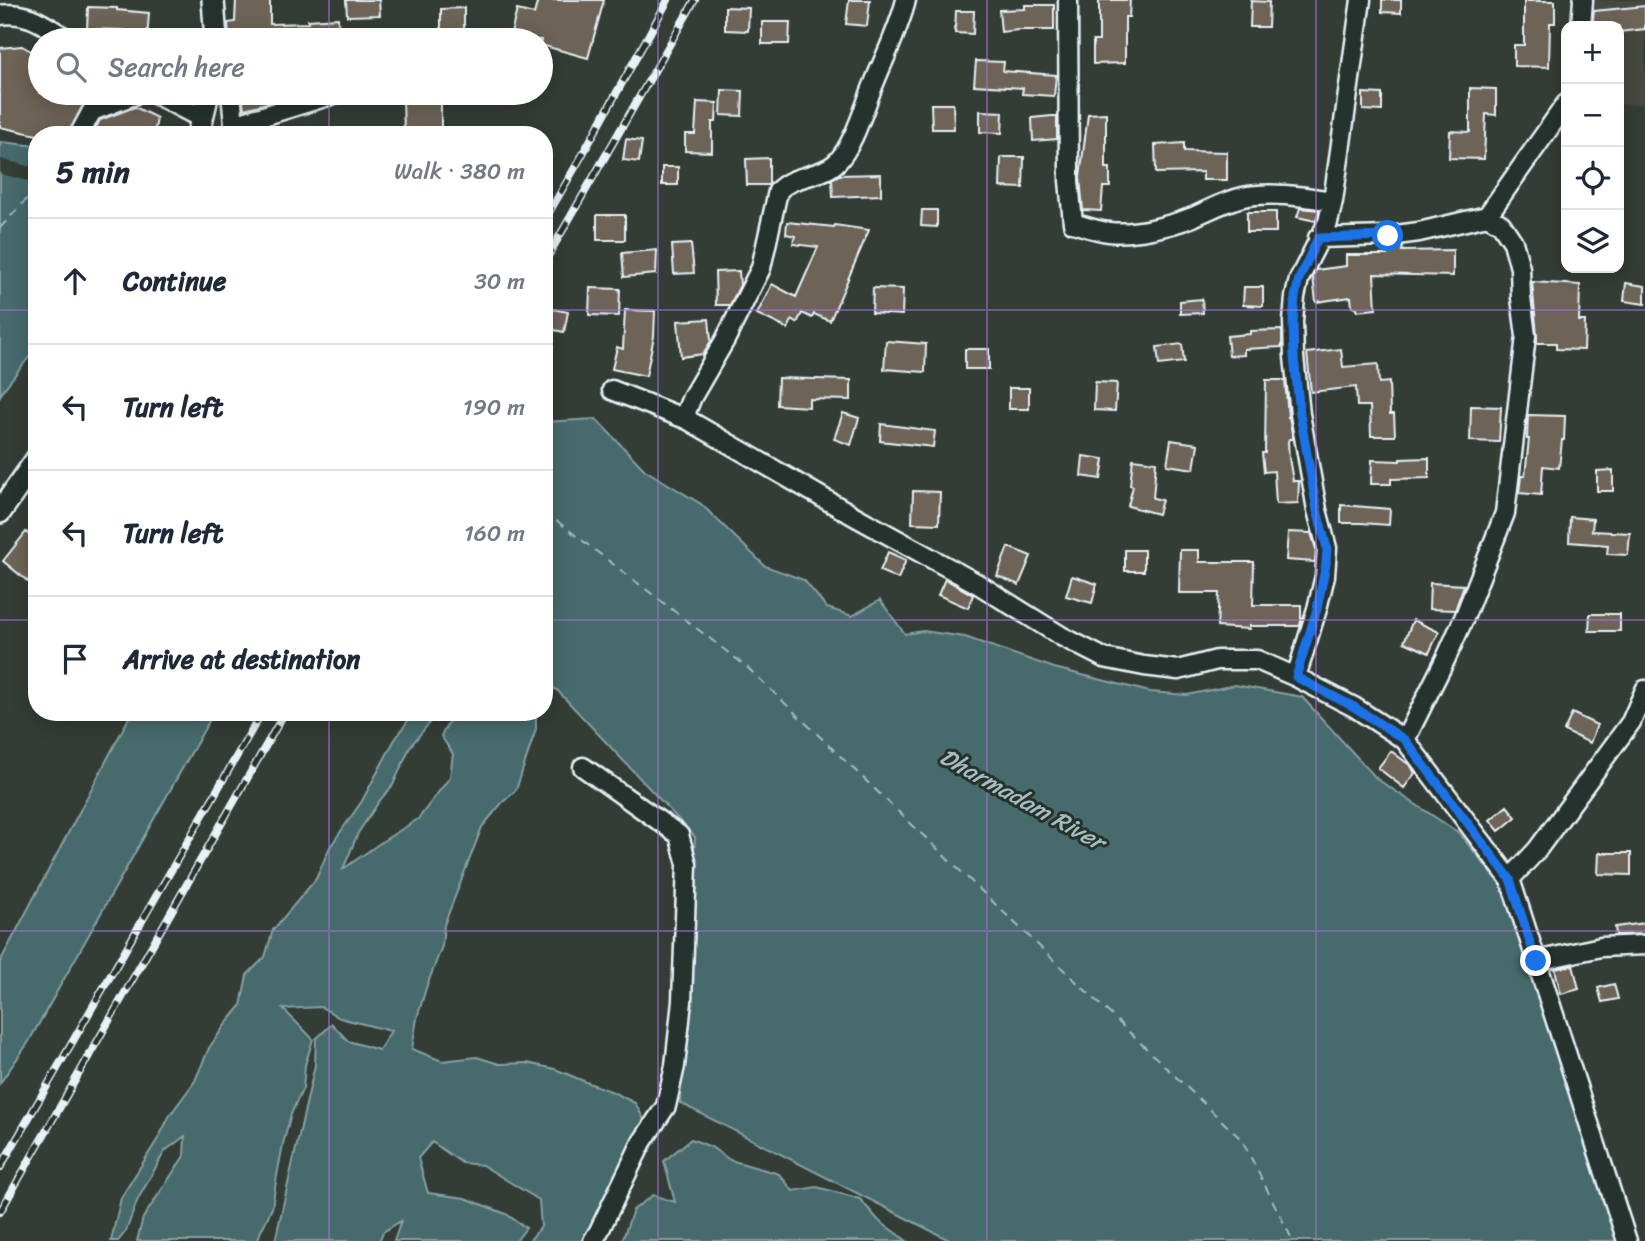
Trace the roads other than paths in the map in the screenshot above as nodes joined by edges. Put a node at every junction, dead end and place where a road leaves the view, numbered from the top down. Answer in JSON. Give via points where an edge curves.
{"nodes":[{"id":1,"x":213,"y":0,"type":"edge"},
{"id":2,"x":906,"y":0,"type":"edge"},
{"id":3,"x":1068,"y":0,"type":"edge"},
{"id":4,"x":1361,"y":0,"type":"edge"},
{"id":5,"x":1583,"y":0,"type":"edge"},
{"id":6,"x":0,"y":15,"type":"edge"},
{"id":7,"x":1581,"y":21,"type":"edge"},
{"id":8,"x":49,"y":28,"type":"edge"},
{"id":9,"x":215,"y":28,"type":"edge"},
{"id":10,"x":108,"y":105,"type":"edge"},
{"id":11,"x":170,"y":105,"type":"edge"},
{"id":12,"x":205,"y":105,"type":"edge"},
{"id":13,"x":232,"y":105,"type":"edge"},
{"id":14,"x":305,"y":105,"type":"edge"},
{"id":15,"x":1561,"y":111,"type":"edge"},
{"id":16,"x":84,"y":126,"type":"edge"},
{"id":17,"x":200,"y":126,"type":"edge"},
{"id":18,"x":235,"y":126,"type":"edge"},
{"id":19,"x":246,"y":126,"type":"edge"},
{"id":20,"x":1333,"y":201,"type":"junction"},
{"id":21,"x":1487,"y":216,"type":"junction"},
{"id":22,"x":1318,"y":238,"type":"junction"},
{"id":23,"x":612,"y":390,"type":"dead end"},
{"id":24,"x":688,"y":420,"type":"junction"},
{"id":25,"x":28,"y":472,"type":"edge"},
{"id":26,"x":0,"y":512,"type":"edge"},
{"id":27,"x":1296,"y":677,"type":"junction"},
{"id":28,"x":1645,"y":690,"type":"edge"},
{"id":29,"x":1405,"y":740,"type":"junction"},
{"id":30,"x":583,"y":767,"type":"dead end"},
{"id":31,"x":1510,"y":879,"type":"junction"},
{"id":32,"x":1645,"y":945,"type":"edge"},
{"id":33,"x":1536,"y":961,"type":"junction"},
{"id":34,"x":593,"y":1241,"type":"edge"},
{"id":35,"x":1626,"y":1241,"type":"edge"}],
"edges":[{"from":1,"to":9,"type":"main road"},
{"from":2,"to":24,"type":"street","via":[[842,156],[833,166],[791,181],[778,191],[761,268],[692,397]]},
{"from":3,"to":20,"type":"street","via":[[1073,223],[1109,232],[1149,230],[1243,197]]},
{"from":4,"to":20,"type":"street"},
{"from":5,"to":7,"type":"street"},
{"from":6,"to":8,"type":"street","via":[[30,17]]},
{"from":10,"to":16,"type":"street","via":[[92,111]]},
{"from":11,"to":17,"type":"street"},
{"from":12,"to":17,"type":"main road"},
{"from":13,"to":18,"type":"street"},
{"from":14,"to":19,"type":"street"},
{"from":15,"to":21,"type":"street"},
{"from":20,"to":22,"type":"street"},
{"from":21,"to":22,"type":"street","via":[[1419,232]]},
{"from":21,"to":29,"type":"street","via":[[1501,224],[1513,242],[1526,336],[1505,513],[1460,628]]},
{"from":22,"to":27,"type":"street","via":[[1299,279],[1293,323],[1300,414],[1327,548],[1317,609]]},
{"from":23,"to":24,"type":"street"},
{"from":24,"to":27,"type":"street","via":[[1104,658],[1178,670],[1217,660],[1257,660]]},
{"from":25,"to":26,"type":"main road"},
{"from":27,"to":29,"type":"street"},
{"from":28,"to":31,"type":"street","via":[[1631,722]]},
{"from":29,"to":31,"type":"street"},
{"from":30,"to":34,"type":"street","via":[[679,835],[687,864],[676,1066],[666,1105],[642,1142]]},
{"from":31,"to":33,"type":"street"},
{"from":32,"to":33,"type":"street","via":[[1601,947]]},
{"from":33,"to":35,"type":"street"}]}
